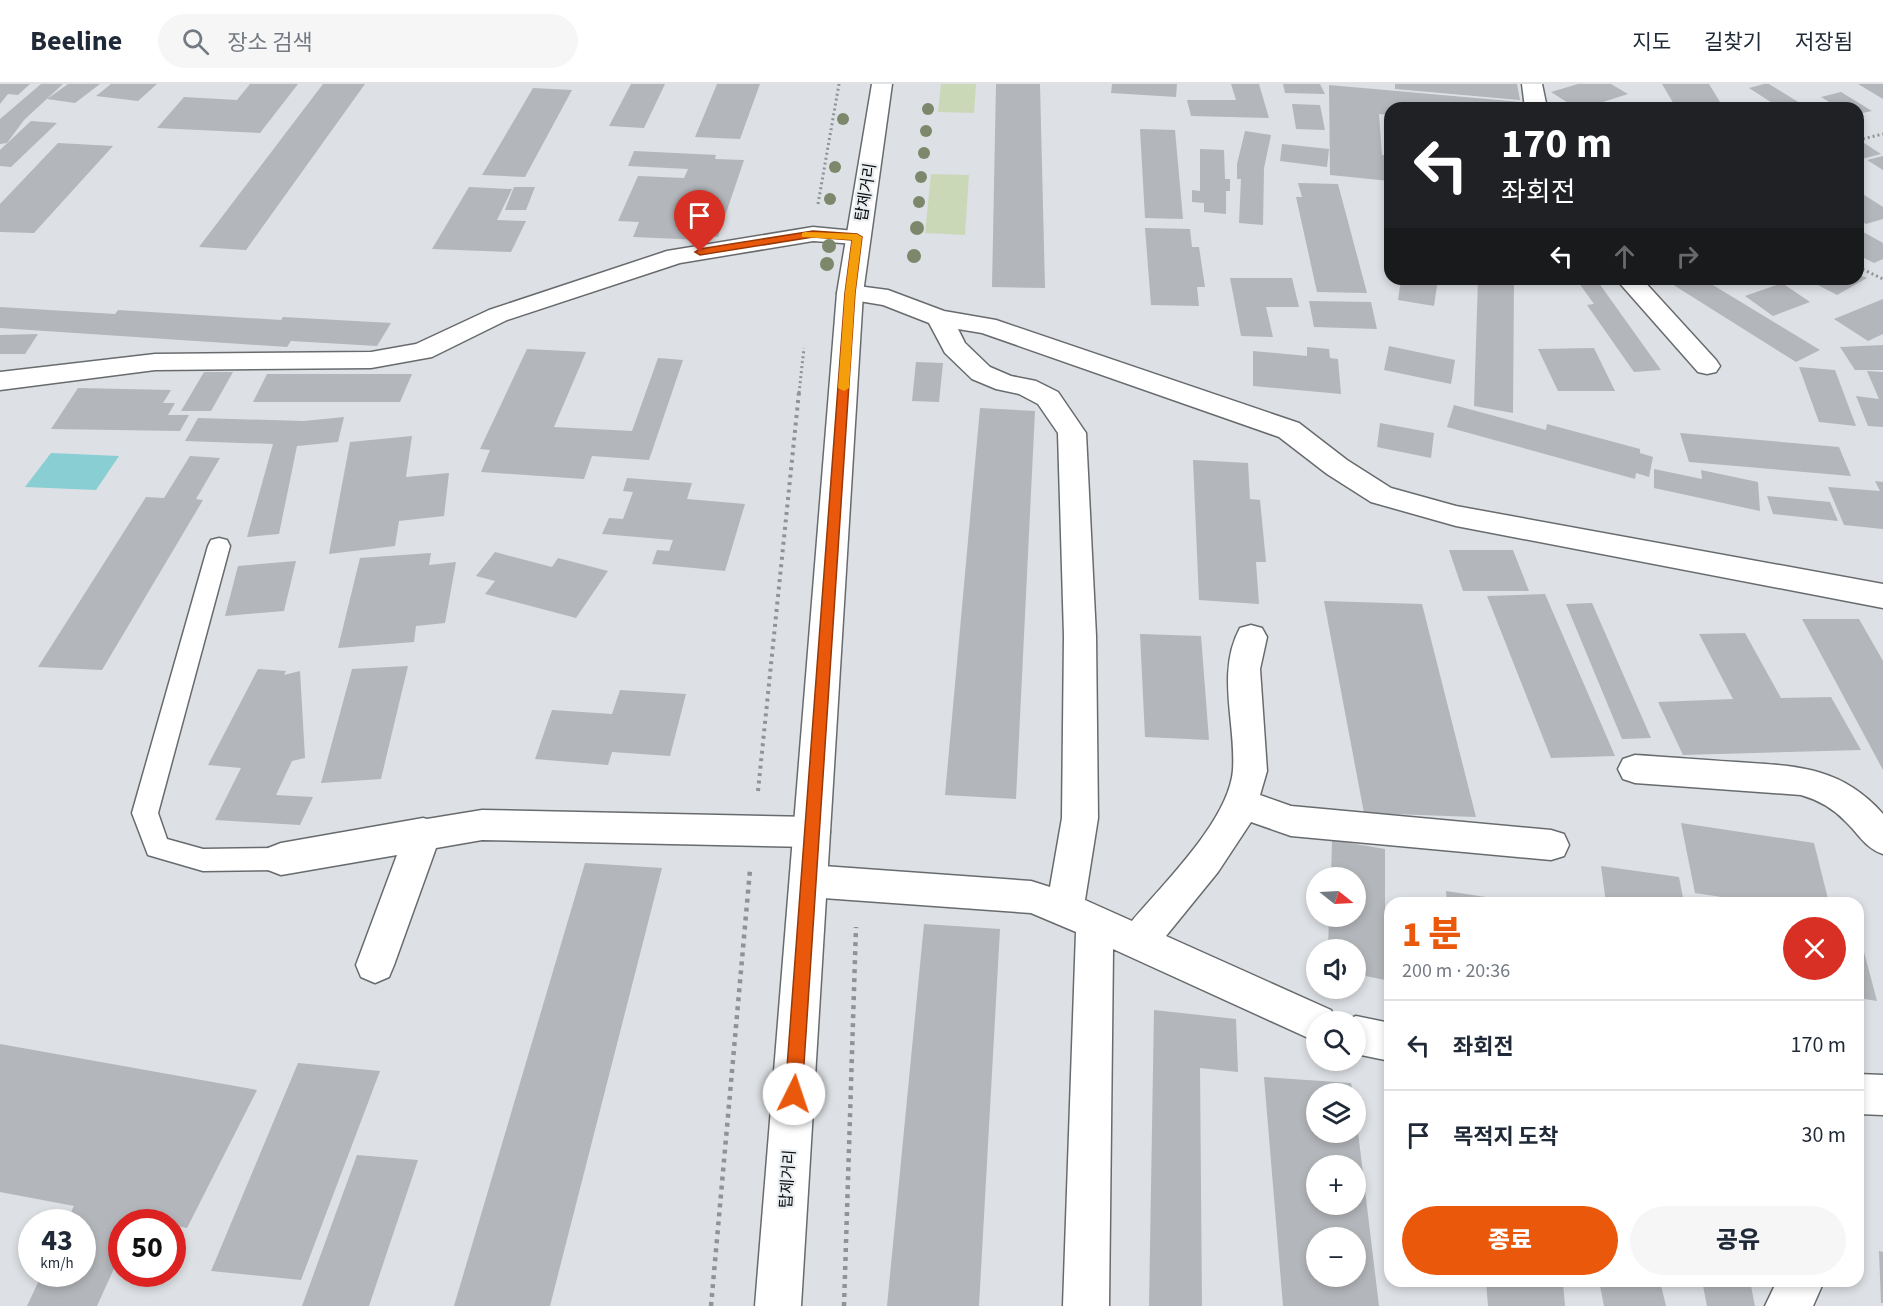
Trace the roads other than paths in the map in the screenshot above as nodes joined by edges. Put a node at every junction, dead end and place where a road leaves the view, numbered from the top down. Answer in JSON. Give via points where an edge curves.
{"nodes":[{"id":1,"x":882,"y":84,"type":"edge"},
{"id":2,"x":1532,"y":84,"type":"edge"},
{"id":3,"x":1535,"y":102,"type":"edge"},
{"id":4,"x":857,"y":237,"type":"junction"},
{"id":5,"x":1633,"y":285,"type":"edge"},
{"id":6,"x":850,"y":293,"type":"junction"},
{"id":7,"x":939,"y":318,"type":"junction"},
{"id":8,"x":1707,"y":366,"type":"dead end"},
{"id":9,"x":0,"y":381,"type":"edge"},
{"id":10,"x":219,"y":546,"type":"dead end"},
{"id":11,"x":1883,"y":596,"type":"edge"},
{"id":12,"x":1251,"y":637,"type":"dead end"},
{"id":13,"x":1635,"y":768,"type":"dead end"},
{"id":14,"x":1240,"y":803,"type":"junction"},
{"id":15,"x":812,"y":832,"type":"junction"},
{"id":16,"x":423,"y":833,"type":"junction"},
{"id":17,"x":1883,"y":839,"type":"edge"},
{"id":18,"x":1551,"y":845,"type":"dead end"},
{"id":19,"x":281,"y":860,"type":"joint"},
{"id":20,"x":809,"y":881,"type":"junction"},
{"id":21,"x":1080,"y":916,"type":"junction"},
{"id":22,"x":1138,"y":942,"type":"junction"},
{"id":23,"x":375,"y":965,"type":"dead end"},
{"id":24,"x":1306,"y":1018,"type":"edge"},
{"id":25,"x":1366,"y":1037,"type":"edge"},
{"id":26,"x":1384,"y":1041,"type":"edge"},
{"id":27,"x":1864,"y":1094,"type":"edge"},
{"id":28,"x":1883,"y":1095,"type":"edge"},
{"id":29,"x":1799,"y":1287,"type":"edge"},
{"id":30,"x":778,"y":1306,"type":"edge"},
{"id":31,"x":1086,"y":1306,"type":"edge"},
{"id":32,"x":1788,"y":1306,"type":"edge"}],
"edges":[{"from":1,"to":4,"type":"street","name":"탑제거리"},
{"from":2,"to":3,"type":"street"},
{"from":4,"to":6,"type":"street","name":"탑제거리"},
{"from":4,"to":9,"type":"street","via":[[813,234],[676,256],[498,315],[423,351],[370,360],[155,362]]},
{"from":5,"to":8,"type":"street"},
{"from":6,"to":7,"type":"street","via":[[888,298]]},
{"from":6,"to":15,"type":"street","name":"탑제거리"},
{"from":7,"to":11,"type":"street","via":[[987,326],[1289,430],[1381,495],[1456,516]]},
{"from":7,"to":21,"type":"street","via":[[954,347],[981,373],[1048,398],[1072,433],[1080,636]]},
{"from":10,"to":19,"type":"lane","via":[[146,813],[157,847],[203,860]]},
{"from":12,"to":14,"type":"street","via":[[1245,669],[1250,771]]},
{"from":13,"to":17,"type":"street","via":[[1801,781],[1826,787],[1851,802]]},
{"from":14,"to":18,"type":"street","via":[[1291,821]]},
{"from":14,"to":22,"type":"street","via":[[1236,817],[1205,861]]},
{"from":15,"to":16,"type":"street","via":[[482,825]]},
{"from":15,"to":20,"type":"street","name":"탑제거리"},
{"from":16,"to":19,"type":"street"},
{"from":16,"to":23,"type":"street"},
{"from":20,"to":21,"type":"street","via":[[1023,896]]},
{"from":20,"to":30,"type":"street","name":"탑제거리"},
{"from":21,"to":22,"type":"street"},
{"from":21,"to":31,"type":"street"},
{"from":22,"to":24,"type":"street"},
{"from":25,"to":26,"type":"street"},
{"from":27,"to":28,"type":"street"},
{"from":29,"to":32,"type":"street"}]}
